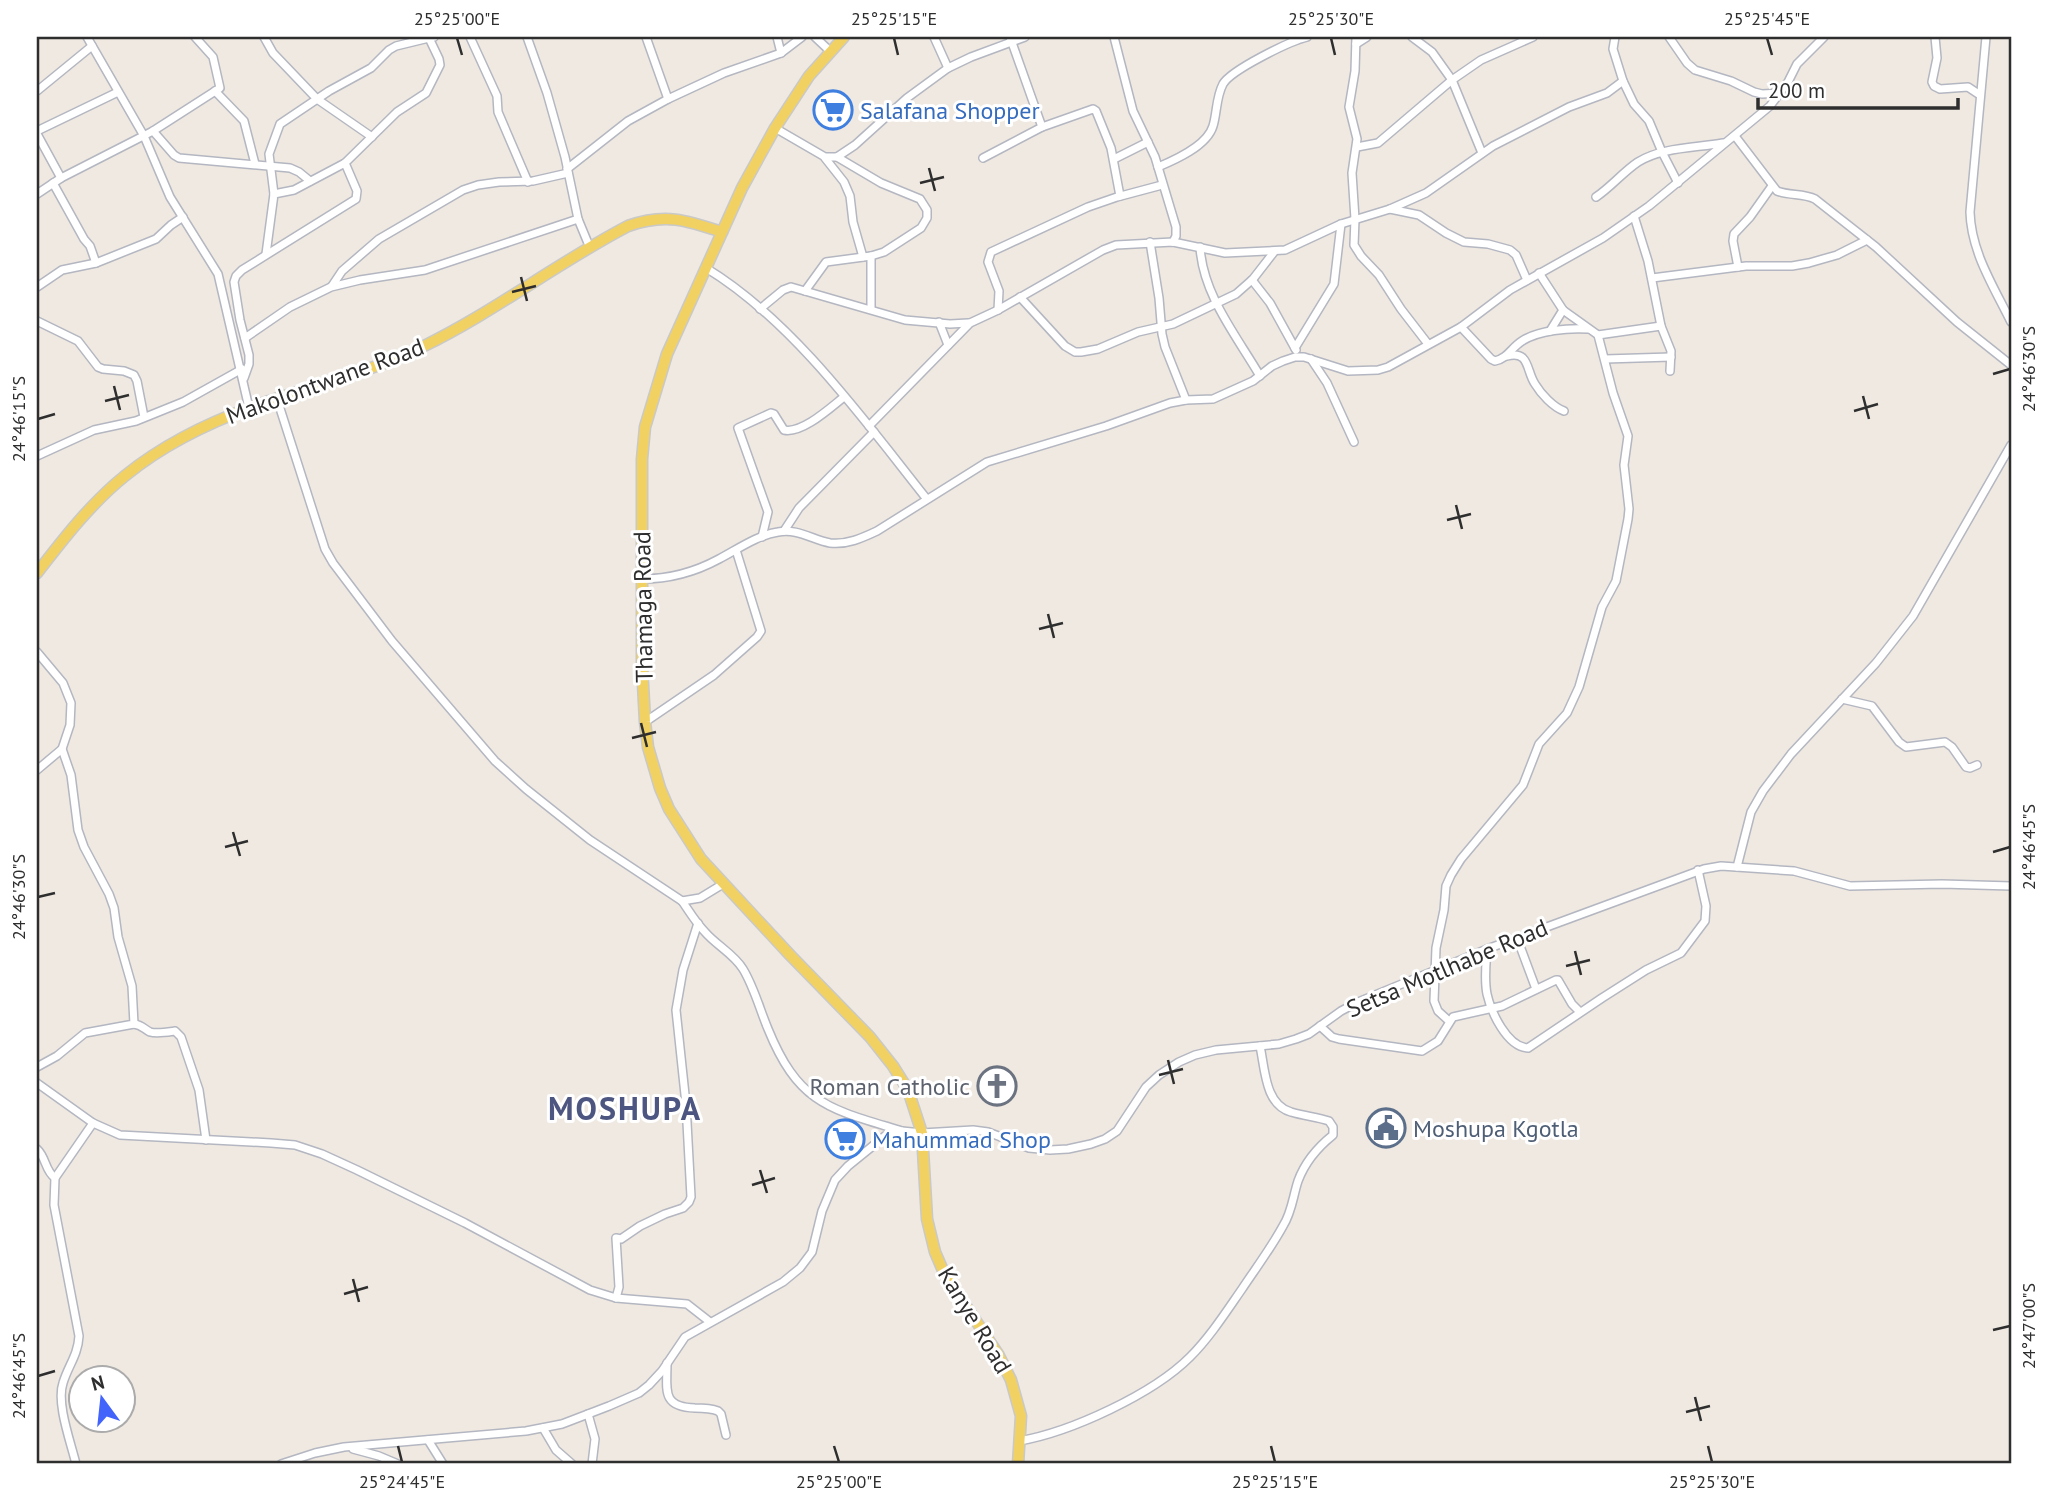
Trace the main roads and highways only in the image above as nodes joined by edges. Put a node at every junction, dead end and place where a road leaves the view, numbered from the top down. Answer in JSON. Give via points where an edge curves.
{"nodes":[{"id":1,"x":844,"y":37,"type":"edge"},
{"id":2,"x":722,"y":232,"type":"junction"},
{"id":3,"x":37,"y":573,"type":"edge"},
{"id":4,"x":922,"y":1133,"type":"joint"},
{"id":5,"x":1018,"y":1464,"type":"edge"}],
"edges":[{"from":1,"to":2,"type":"main road","name":"Thamaga Road","via":[[809,76],[775,128]]},
{"from":2,"to":3,"type":"main road","name":"Makolontwane Road","via":[[672,218],[628,226],[423,347],[249,408],[181,439],[125,476]]},
{"from":2,"to":4,"type":"main road","name":"Thamaga Road","via":[[667,354],[645,427],[642,665],[653,766],[669,809],[701,859],[870,1037],[908,1090]]},
{"from":4,"to":5,"type":"main road","name":"Kanye Road","via":[[927,1219],[935,1252],[1011,1380],[1021,1416]]}]}
